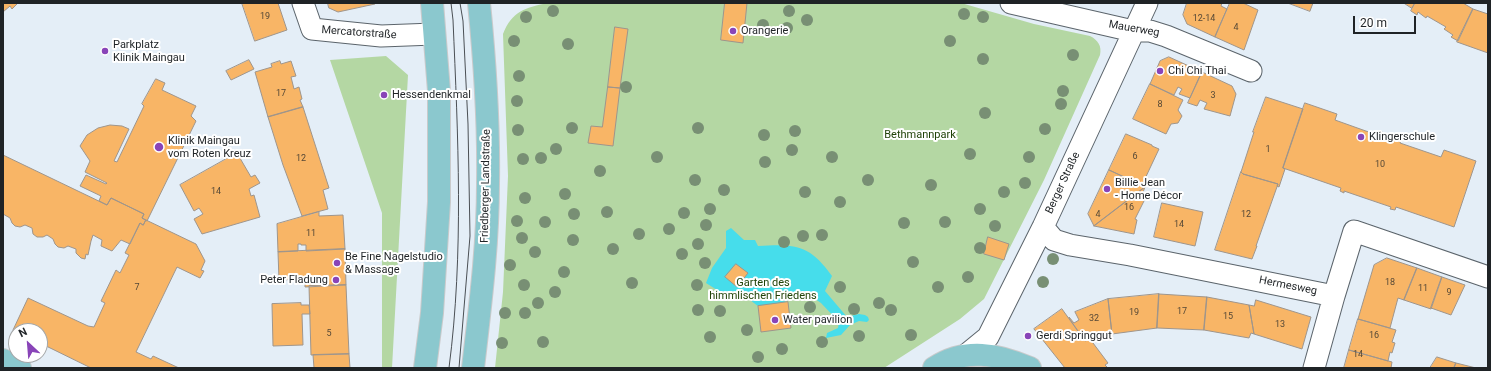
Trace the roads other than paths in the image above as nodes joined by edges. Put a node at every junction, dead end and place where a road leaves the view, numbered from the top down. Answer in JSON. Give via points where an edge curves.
{"nodes":[{"id":1,"x":303,"y":3,"type":"edge"},
{"id":2,"x":432,"y":3,"type":"edge"},
{"id":3,"x":1011,"y":3,"type":"edge"},
{"id":4,"x":1147,"y":3,"type":"edge"},
{"id":5,"x":484,"y":4,"type":"edge"},
{"id":6,"x":1133,"y":31,"type":"junction"},
{"id":7,"x":434,"y":34,"type":"junction"},
{"id":8,"x":1251,"y":71,"type":"dead end"},
{"id":9,"x":1043,"y":227,"type":"junction"},
{"id":10,"x":1488,"y":277,"type":"edge"},
{"id":11,"x":1334,"y":296,"type":"junction"},
{"id":12,"x":966,"y":355,"type":"junction"},
{"id":13,"x":3,"y":360,"type":"edge"},
{"id":14,"x":20,"y":368,"type":"edge"},
{"id":15,"x":425,"y":368,"type":"edge"},
{"id":16,"x":473,"y":368,"type":"edge"},
{"id":17,"x":934,"y":368,"type":"edge"},
{"id":18,"x":1030,"y":368,"type":"edge"},
{"id":19,"x":1314,"y":368,"type":"edge"}],
"edges":[{"from":1,"to":7,"type":"street","name":"Mercatorstraße","via":[[312,29],[381,36]]},
{"from":2,"to":7,"type":"main road"},
{"from":3,"to":6,"type":"street","name":"Mauerweg"},
{"from":4,"to":6,"type":"street","name":"Berger Straße"},
{"from":5,"to":16,"type":"main road","name":"Friedberger Landstraße","via":[[488,185],[484,265]]},
{"from":6,"to":8,"type":"street","name":"Mauerweg","via":[[1150,31],[1166,36]]},
{"from":6,"to":9,"type":"street","name":"Berger Straße"},
{"from":7,"to":15,"type":"main road","via":[[439,91],[439,202],[432,313]]},
{"from":9,"to":11,"type":"street","name":"Hermesweg","via":[[1054,240],[1070,245]]},
{"from":9,"to":12,"type":"street","name":"Berger Straße","via":[[988,337]]},
{"from":10,"to":11,"type":"street","via":[[1354,231]]},
{"from":11,"to":19,"type":"street"},
{"from":12,"to":17,"type":"main road"},
{"from":12,"to":18,"type":"main road","via":[[1001,357]]},
{"from":13,"to":14,"type":"main road"}]}
